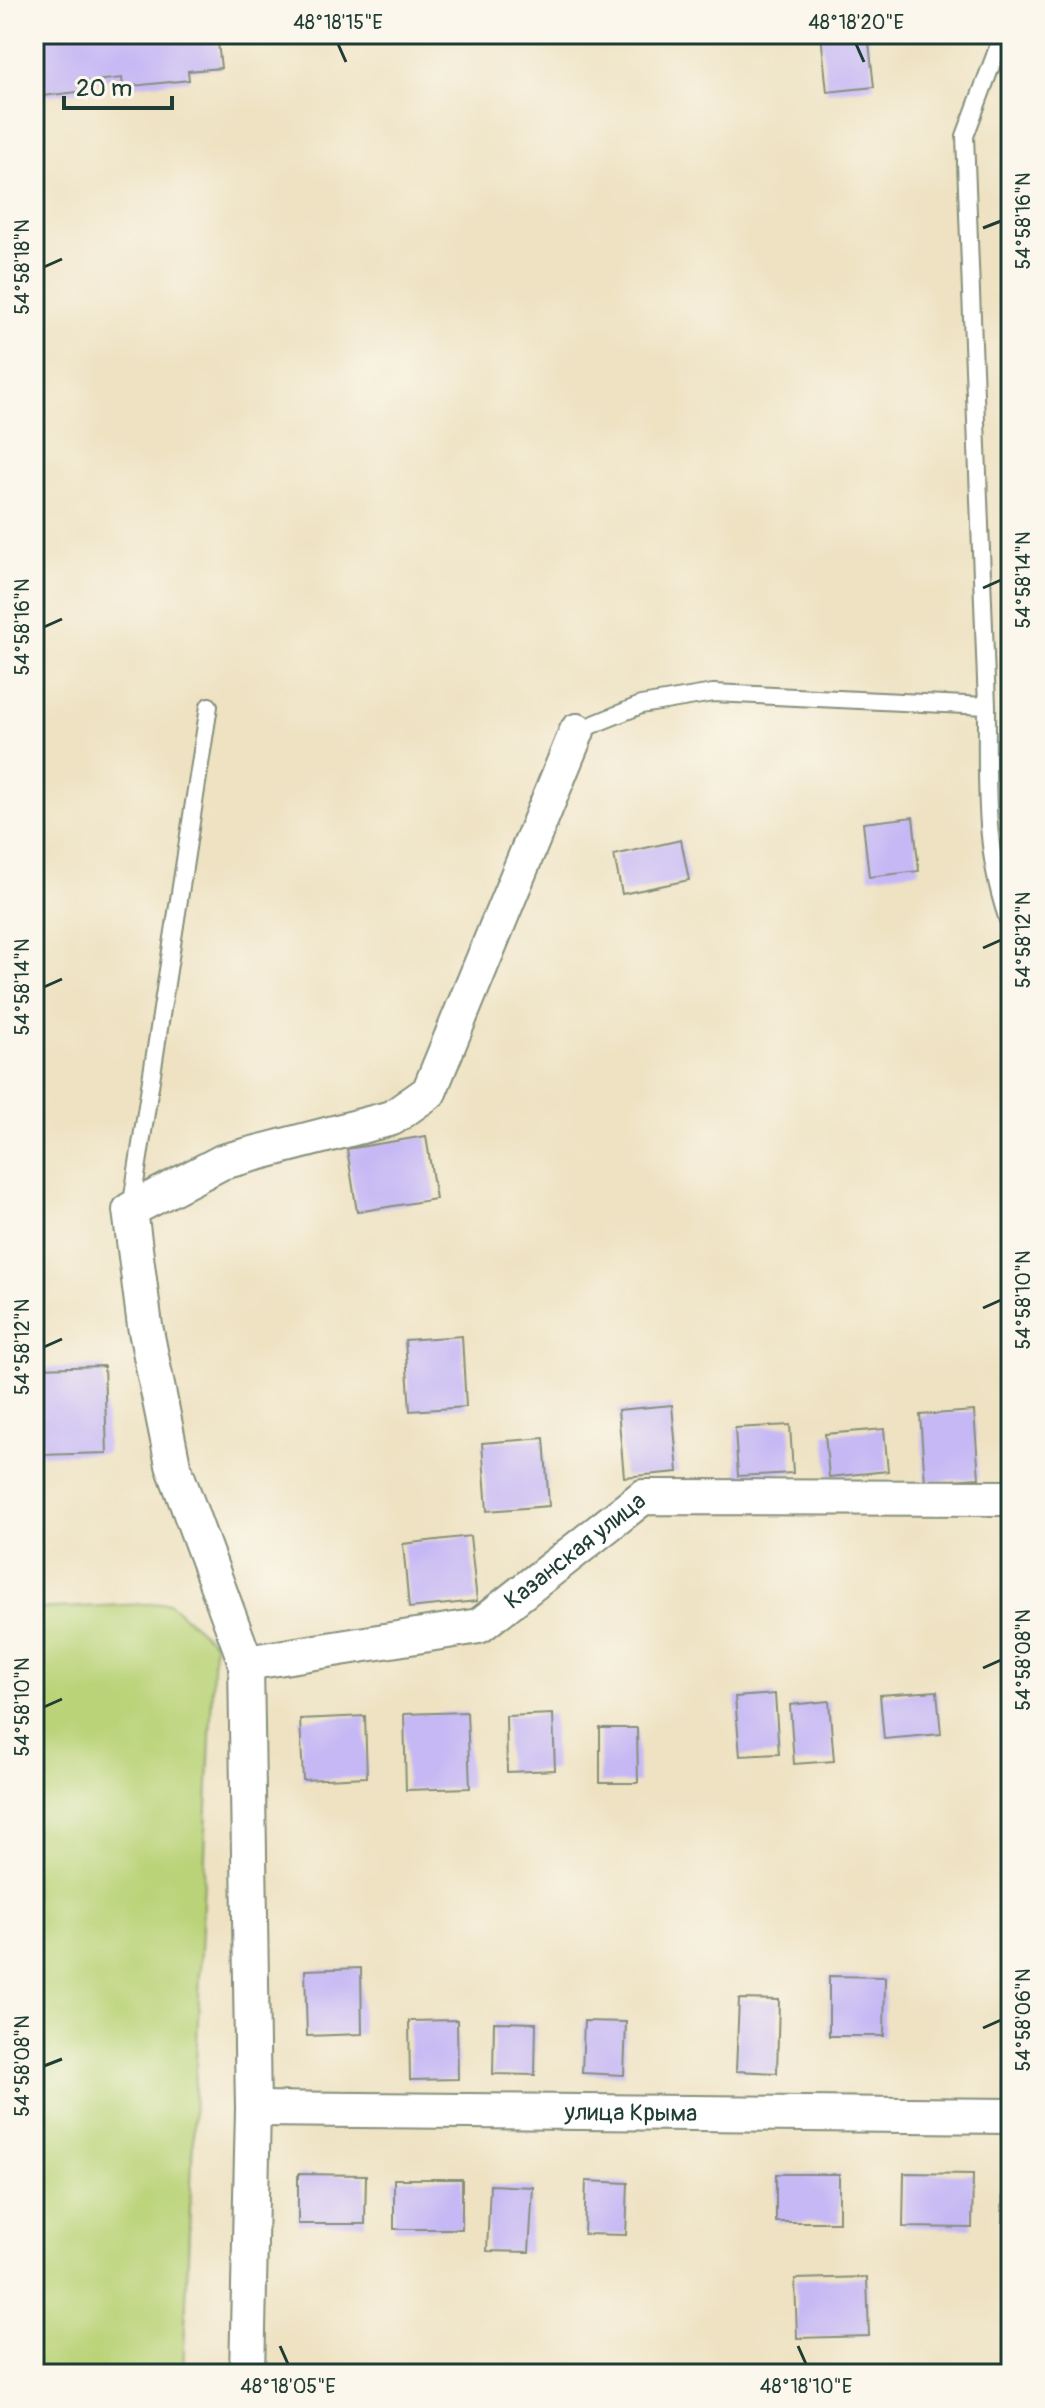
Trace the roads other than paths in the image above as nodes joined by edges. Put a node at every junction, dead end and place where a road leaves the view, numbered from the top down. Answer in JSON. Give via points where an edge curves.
{"nodes":[{"id":1,"x":1003,"y":34,"type":"edge"},
{"id":2,"x":209,"y":706,"type":"dead end"},
{"id":3,"x":987,"y":706,"type":"junction"},
{"id":4,"x":577,"y":731,"type":"joint"},
{"id":5,"x":1011,"y":928,"type":"edge"},
{"id":6,"x":130,"y":1210,"type":"junction"},
{"id":7,"x":1011,"y":1498,"type":"edge"},
{"id":8,"x":246,"y":1663,"type":"junction"},
{"id":9,"x":253,"y":2109,"type":"junction"},
{"id":10,"x":1011,"y":2116,"type":"edge"},
{"id":11,"x":247,"y":2374,"type":"edge"}],
"edges":[{"from":1,"to":3,"type":"lane","via":[[965,136]]},
{"from":2,"to":6,"type":"lane"},
{"from":3,"to":4,"type":"lane","via":[[713,693],[641,705]]},
{"from":3,"to":5,"type":"lane","via":[[986,820],[1001,903]]},
{"from":4,"to":6,"type":"street","via":[[429,1092],[392,1118],[222,1162]]},
{"from":6,"to":8,"type":"street","via":[[145,1326],[173,1465]]},
{"from":7,"to":8,"type":"street","name":"Казанская улица","via":[[643,1497],[479,1626]]},
{"from":8,"to":9,"type":"street"},
{"from":9,"to":10,"type":"street","name":"улица Крыма"},
{"from":9,"to":11,"type":"street"}]}
